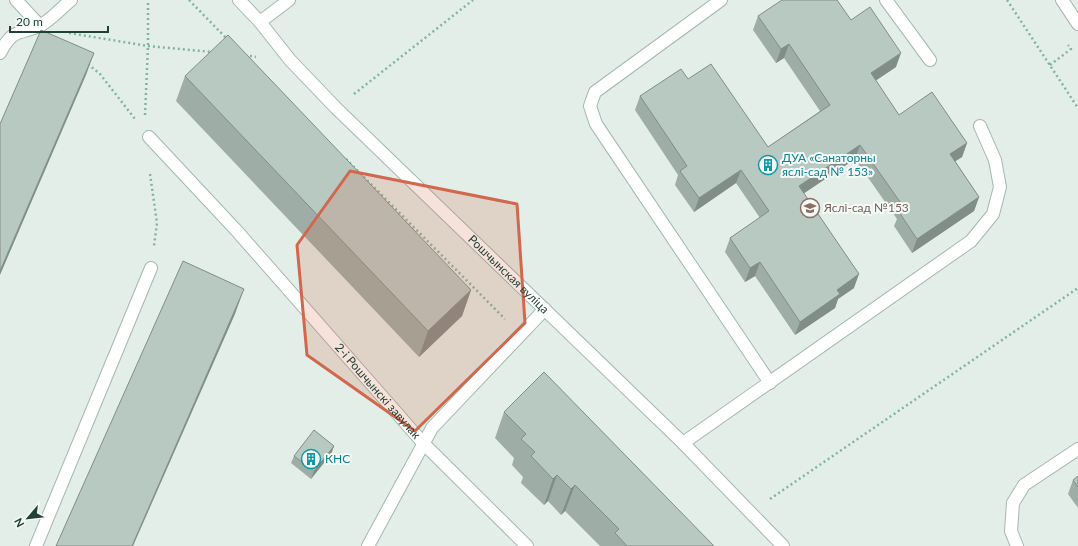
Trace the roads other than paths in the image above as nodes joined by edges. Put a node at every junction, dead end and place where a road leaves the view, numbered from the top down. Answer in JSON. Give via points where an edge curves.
{"nodes":[{"id":1,"x":16,"y":0,"type":"edge"},
{"id":2,"x":71,"y":0,"type":"edge"},
{"id":3,"x":239,"y":0,"type":"edge"},
{"id":4,"x":289,"y":0,"type":"edge"},
{"id":5,"x":721,"y":0,"type":"edge"},
{"id":6,"x":886,"y":0,"type":"edge"},
{"id":7,"x":1062,"y":0,"type":"edge"},
{"id":8,"x":260,"y":22,"type":"junction"},
{"id":9,"x":1078,"y":24,"type":"edge"},
{"id":10,"x":40,"y":26,"type":"junction"},
{"id":11,"x":0,"y":53,"type":"edge"},
{"id":12,"x":930,"y":60,"type":"dead end"},
{"id":13,"x":980,"y":126,"type":"dead end"},
{"id":14,"x":149,"y":137,"type":"road end"},
{"id":15,"x":151,"y":268,"type":"road end"},
{"id":16,"x":545,"y":309,"type":"junction"},
{"id":17,"x":770,"y":383,"type":"junction"},
{"id":18,"x":683,"y":443,"type":"junction"},
{"id":19,"x":424,"y":444,"type":"junction"},
{"id":20,"x":1078,"y":449,"type":"edge"},
{"id":21,"x":36,"y":546,"type":"edge"},
{"id":22,"x":368,"y":546,"type":"edge"},
{"id":23,"x":527,"y":546,"type":"edge"},
{"id":24,"x":783,"y":546,"type":"edge"},
{"id":25,"x":1018,"y":546,"type":"edge"}],
"edges":[{"from":1,"to":10,"type":"street"},
{"from":2,"to":10,"type":"street"},
{"from":3,"to":8,"type":"street","name":"Рошчынская вуліца"},
{"from":4,"to":8,"type":"street"},
{"from":5,"to":17,"type":"street","via":[[595,92],[590,106],[596,124]]},
{"from":6,"to":12,"type":"street"},
{"from":7,"to":9,"type":"street"},
{"from":8,"to":16,"type":"street","name":"Рошчынская вуліца","via":[[290,60],[336,108]]},
{"from":10,"to":11,"type":"street","via":[[11,36]]},
{"from":13,"to":17,"type":"street","via":[[996,160],[1000,187],[993,214],[971,241]]},
{"from":14,"to":19,"type":"street","name":"2-і Рошчынскі завулак","via":[[236,230]]},
{"from":15,"to":21,"type":"street"},
{"from":16,"to":18,"type":"street","name":"Рошчынская вуліца"},
{"from":16,"to":19,"type":"street","via":[[432,428]]},
{"from":17,"to":18,"type":"street"},
{"from":18,"to":24,"type":"street","name":"Рошчынская вуліца"},
{"from":19,"to":22,"type":"street"},
{"from":19,"to":23,"type":"street","name":"2-і Рошчынскі завулак"},
{"from":20,"to":25,"type":"street","via":[[1024,485],[1013,503],[1011,531]]}]}
